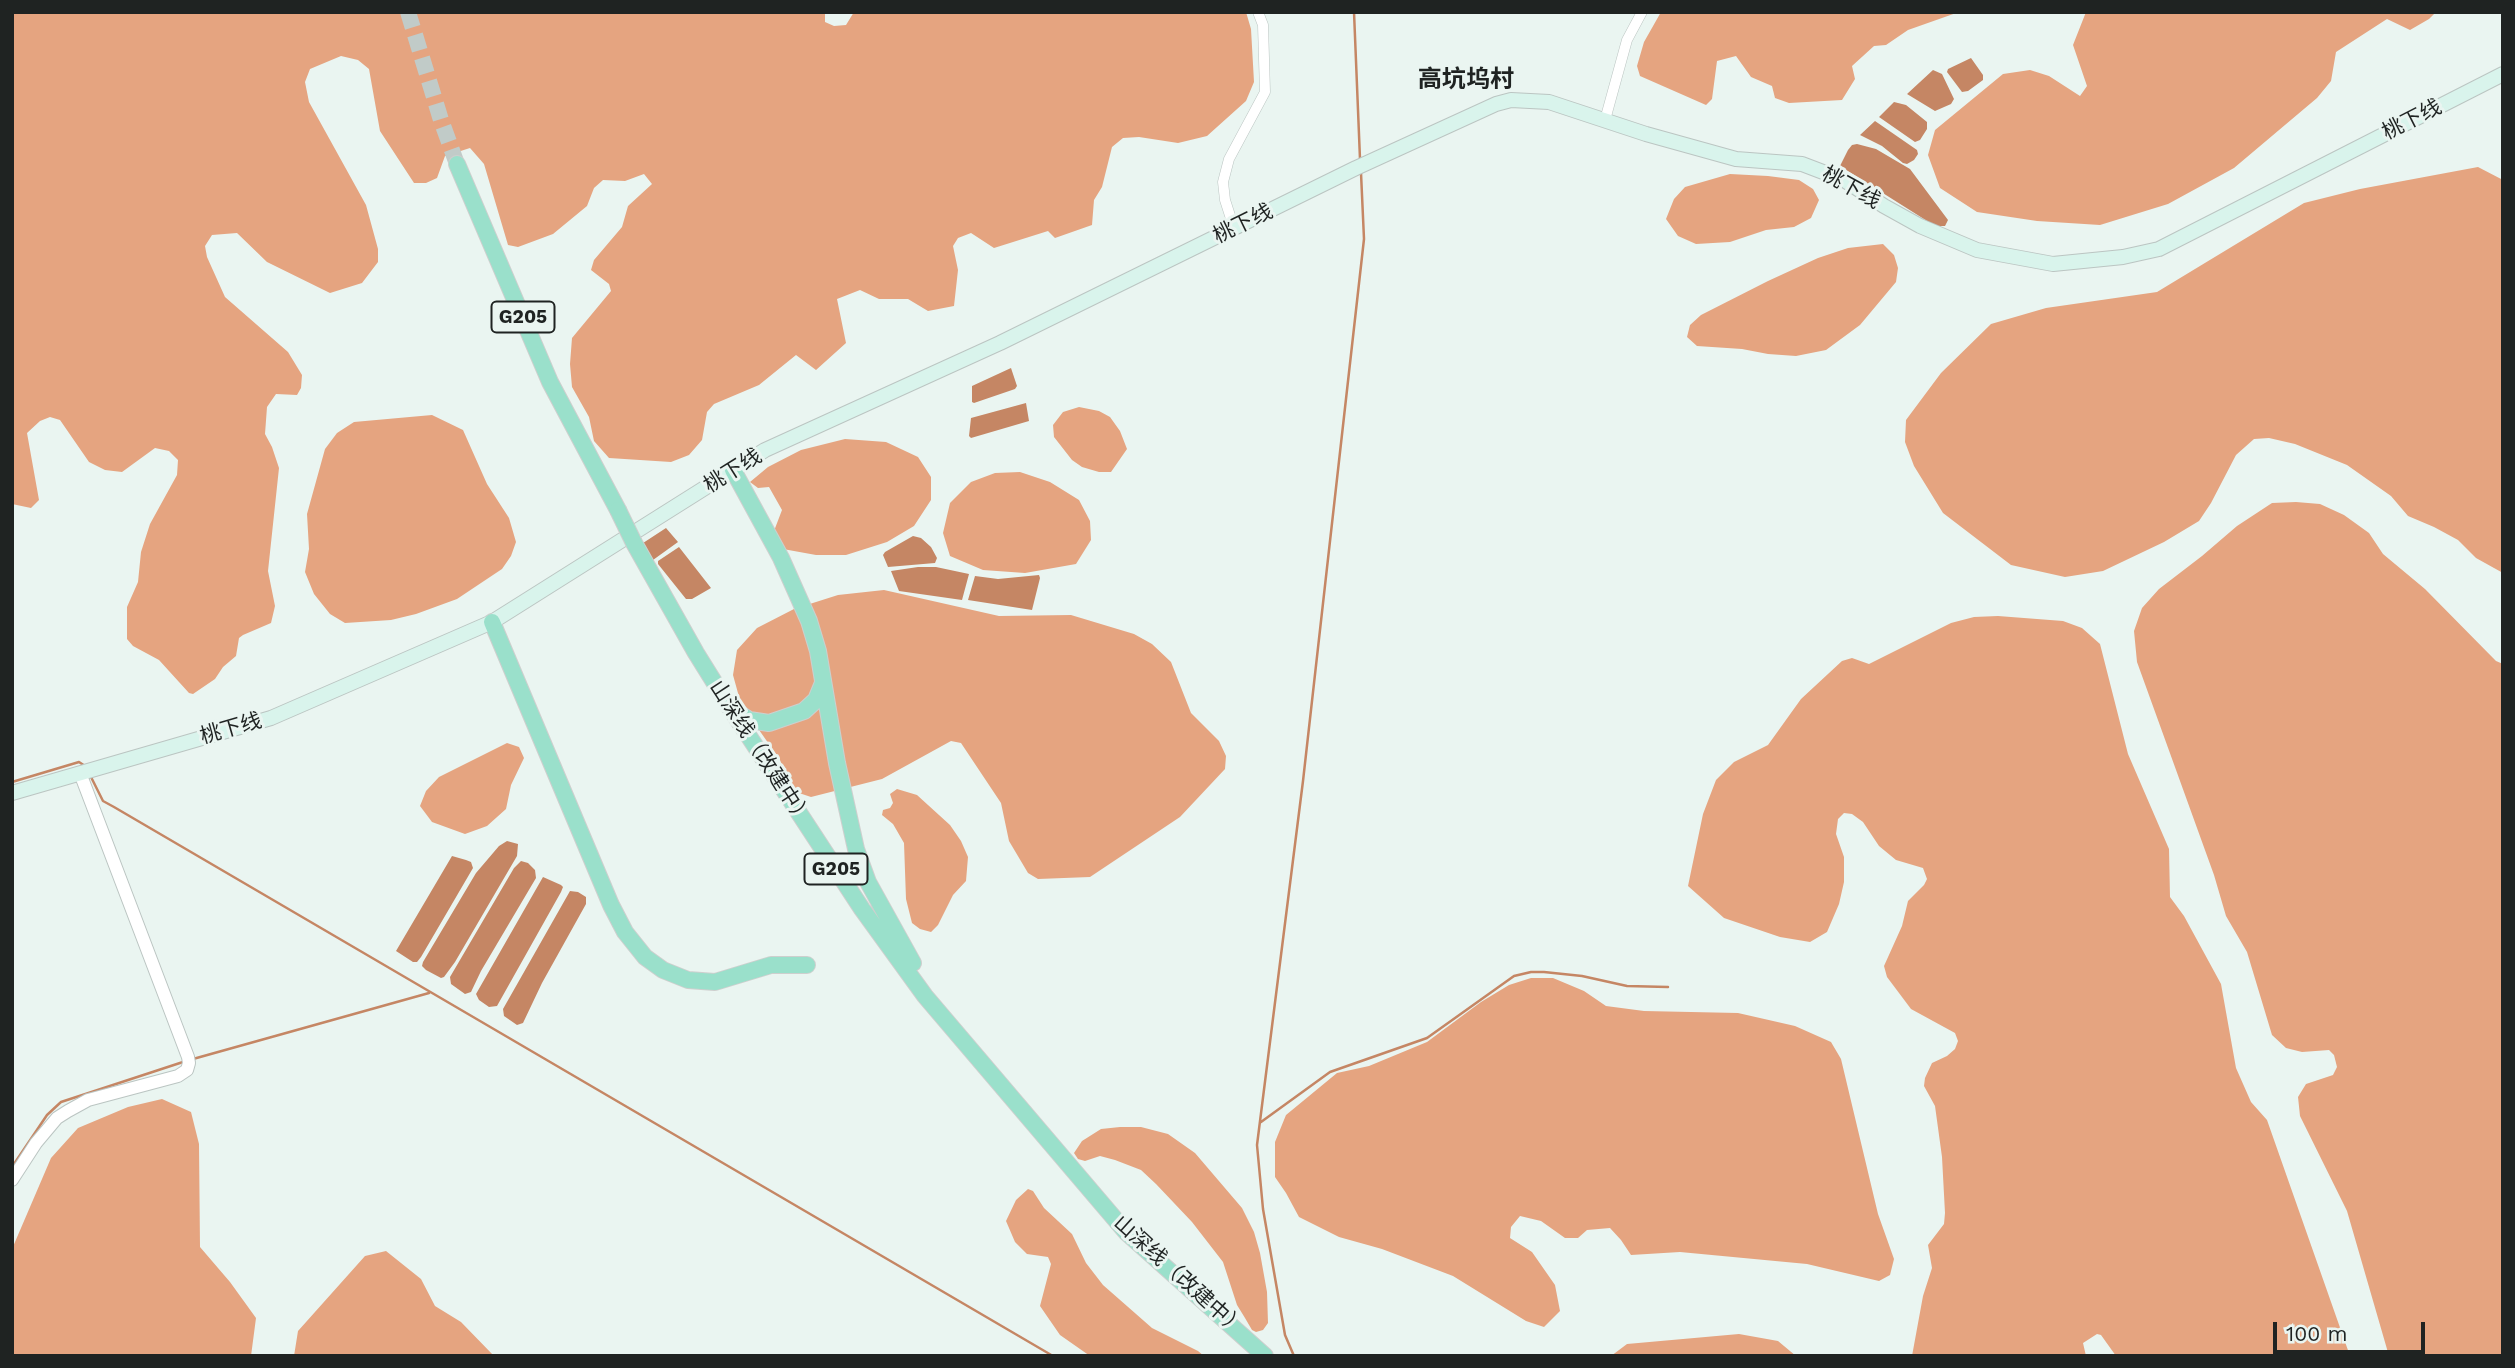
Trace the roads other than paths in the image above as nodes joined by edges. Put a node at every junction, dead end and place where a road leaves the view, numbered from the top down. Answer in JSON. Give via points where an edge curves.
{"nodes":[{"id":1,"x":1258,"y":12,"type":"edge"},
{"id":2,"x":1642,"y":12,"type":"edge"},
{"id":3,"x":2503,"y":74,"type":"edge"},
{"id":4,"x":1605,"y":120,"type":"junction"},
{"id":5,"x":457,"y":164,"type":"tunnel mouth"},
{"id":6,"x":1234,"y":228,"type":"junction"},
{"id":7,"x":733,"y":470,"type":"junction"},
{"id":8,"x":492,"y":622,"type":"junction"},
{"id":9,"x":822,"y":683,"type":"junction"},
{"id":10,"x":729,"y":706,"type":"junction"},
{"id":11,"x":80,"y":773,"type":"junction"},
{"id":12,"x":12,"y":793,"type":"edge"},
{"id":13,"x":807,"y":965,"type":"dead end"},
{"id":14,"x":979,"y":1061,"type":"junction"},
{"id":15,"x":12,"y":1180,"type":"edge"},
{"id":16,"x":1262,"y":1353,"type":"edge"}],
"edges":[{"from":1,"to":6,"type":"street","via":[[1265,92],[1229,159],[1223,182]]},
{"from":2,"to":4,"type":"street","via":[[1627,40]]},
{"from":3,"to":4,"type":"main road","name":"桃下线","via":[[2159,249],[2053,264],[1977,250],[1920,226],[1828,172],[1802,164],[1736,159]]},
{"from":4,"to":6,"type":"main road","name":"桃下线","via":[[1549,102],[1496,104]]},
{"from":5,"to":10,"type":"highway","name":"山深线（改建中）","number":"G205","bridge":true,"via":[[550,382],[655,582]]},
{"from":6,"to":7,"type":"main road","name":"桃下线","via":[[1000,343],[765,450]]},
{"from":7,"to":8,"type":"main road","name":"桃下线"},
{"from":7,"to":9,"type":"highway","via":[[809,621]]},
{"from":8,"to":11,"type":"main road","name":"桃下线","via":[[271,718]]},
{"from":8,"to":13,"type":"highway","via":[[611,905],[645,957],[688,980],[715,982],[771,965]]},
{"from":9,"to":10,"type":"highway","via":[[816,700],[804,711],[769,723],[749,719]]},
{"from":9,"to":14,"type":"highway","via":[[847,817],[868,882],[906,952]]},
{"from":10,"to":14,"type":"highway","name":"山深线（改建中）","number":"G205","via":[[862,909]]},
{"from":11,"to":12,"type":"main road","name":"桃下线"},
{"from":11,"to":15,"type":"street","via":[[189,1063],[178,1076],[88,1100],[57,1118]]},
{"from":14,"to":16,"type":"highway","name":"山深线（改建中）","number":"G205","via":[[1126,1232]]}]}
